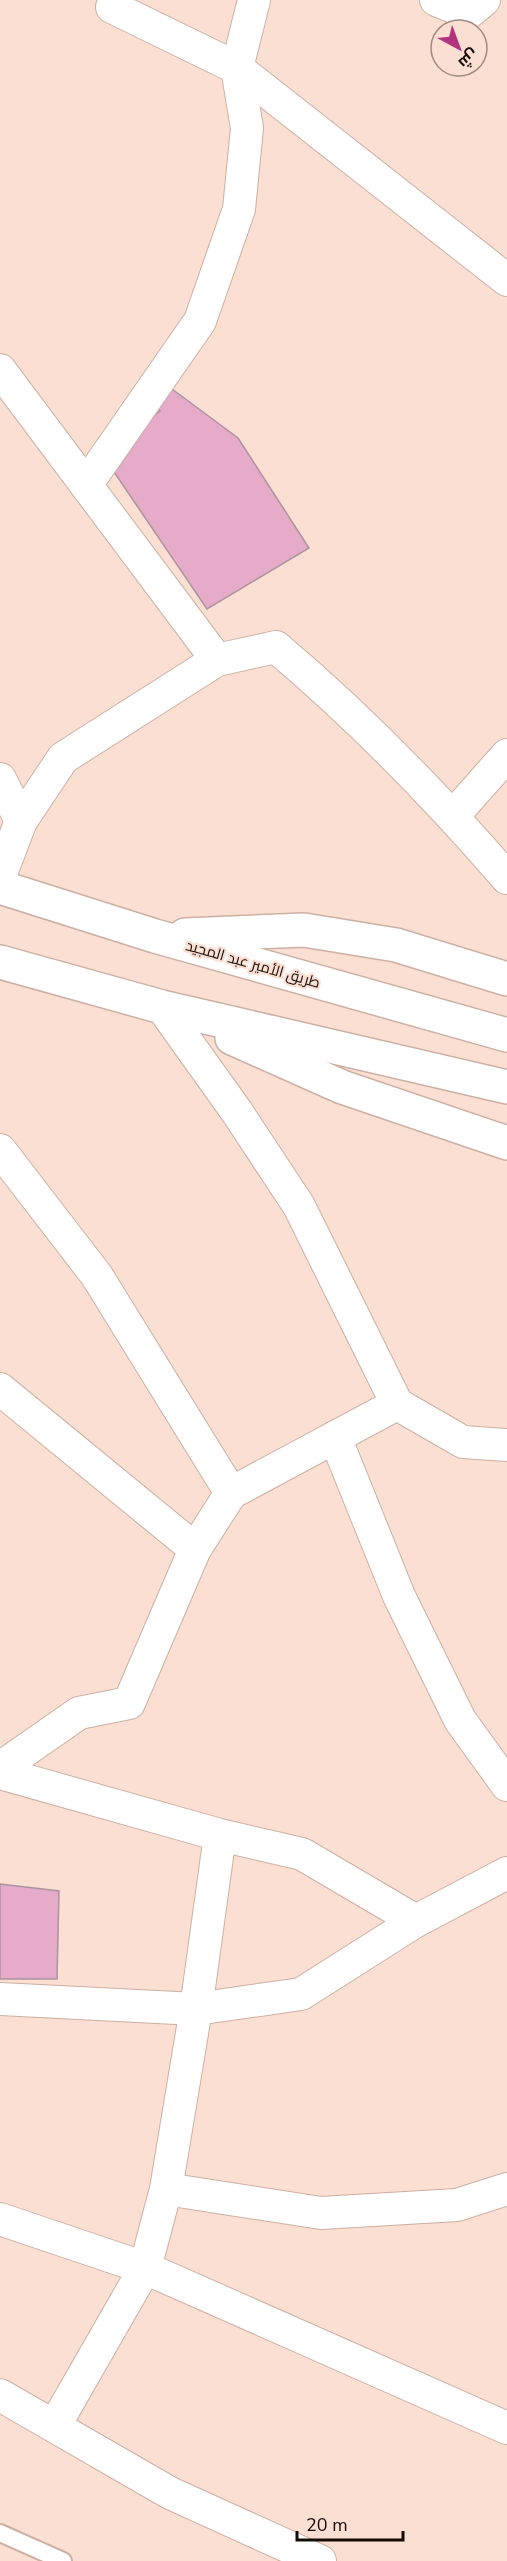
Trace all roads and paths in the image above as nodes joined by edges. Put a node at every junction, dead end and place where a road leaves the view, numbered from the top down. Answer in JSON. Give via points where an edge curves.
{"nodes":[{"id":1,"x":254,"y":0,"type":"edge"},
{"id":2,"x":436,"y":0,"type":"edge"},
{"id":3,"x":484,"y":0,"type":"edge"},
{"id":4,"x":112,"y":7,"type":"dead end"},
{"id":5,"x":237,"y":68,"type":"junction"},
{"id":6,"x":507,"y":280,"type":"edge"},
{"id":7,"x":0,"y":370,"type":"edge"},
{"id":8,"x":86,"y":485,"type":"junction"},
{"id":9,"x":217,"y":660,"type":"junction"},
{"id":10,"x":507,"y":755,"type":"edge"},
{"id":11,"x":0,"y":779,"type":"edge"},
{"id":12,"x":453,"y":816,"type":"junction"},
{"id":13,"x":21,"y":821,"type":"junction"},
{"id":14,"x":0,"y":876,"type":"edge"},
{"id":15,"x":507,"y":878,"type":"edge"},
{"id":16,"x":0,"y":887,"type":"edge"},
{"id":17,"x":156,"y":936,"type":"junction"},
{"id":18,"x":0,"y":962,"type":"edge"},
{"id":19,"x":507,"y":980,"type":"edge"},
{"id":20,"x":162,"y":1007,"type":"junction"},
{"id":21,"x":507,"y":1035,"type":"edge"},
{"id":22,"x":507,"y":1087,"type":"edge"},
{"id":23,"x":507,"y":1143,"type":"edge"},
{"id":24,"x":0,"y":1150,"type":"edge"},
{"id":25,"x":0,"y":1389,"type":"edge"},
{"id":26,"x":397,"y":1404,"type":"junction"},
{"id":27,"x":335,"y":1437,"type":"junction"},
{"id":28,"x":507,"y":1445,"type":"edge"},
{"id":29,"x":231,"y":1492,"type":"junction"},
{"id":30,"x":195,"y":1549,"type":"junction"},
{"id":31,"x":0,"y":1768,"type":"edge"},
{"id":32,"x":0,"y":1773,"type":"edge"},
{"id":33,"x":507,"y":1785,"type":"edge"},
{"id":34,"x":220,"y":1835,"type":"junction"},
{"id":35,"x":507,"y":1873,"type":"edge"},
{"id":36,"x":416,"y":1921,"type":"junction"},
{"id":37,"x":0,"y":1999,"type":"edge"},
{"id":38,"x":196,"y":2009,"type":"junction"},
{"id":39,"x":166,"y":2189,"type":"junction"},
{"id":40,"x":507,"y":2189,"type":"edge"},
{"id":41,"x":0,"y":2220,"type":"edge"},
{"id":42,"x":145,"y":2268,"type":"junction"},
{"id":43,"x":0,"y":2395,"type":"edge"},
{"id":44,"x":55,"y":2425,"type":"junction"},
{"id":45,"x":507,"y":2428,"type":"edge"},
{"id":46,"x":0,"y":2533,"type":"edge"},
{"id":47,"x":63,"y":2561,"type":"edge"},
{"id":48,"x":320,"y":2561,"type":"edge"}],
"edges":[{"from":1,"to":5,"type":"street"},
{"from":2,"to":3,"type":"street","via":[[468,13]]},
{"from":4,"to":5,"type":"street"},
{"from":5,"to":6,"type":"street"},
{"from":5,"to":8,"type":"street","via":[[247,128],[239,209],[200,321]]},
{"from":7,"to":8,"type":"street"},
{"from":8,"to":9,"type":"street"},
{"from":9,"to":12,"type":"street","via":[[276,647],[314,679]]},
{"from":9,"to":13,"type":"street","via":[[63,758]]},
{"from":10,"to":12,"type":"street"},
{"from":11,"to":13,"type":"street"},
{"from":12,"to":15,"type":"street"},
{"from":13,"to":14,"type":"street"},
{"from":16,"to":17,"type":"main road","name":"طريق الأمير عبد المجيد"},
{"from":17,"to":19,"type":"main road","via":[[304,930],[396,945]]},
{"from":17,"to":21,"type":"main road","name":"طريق الأمير عبد المجيد"},
{"from":18,"to":20,"type":"main road"},
{"from":20,"to":22,"type":"main road"},
{"from":20,"to":23,"type":"main road","via":[[342,1087]]},
{"from":20,"to":26,"type":"street","via":[[299,1206]]},
{"from":24,"to":29,"type":"street","via":[[97,1276]]},
{"from":25,"to":30,"type":"street"},
{"from":26,"to":27,"type":"street"},
{"from":26,"to":28,"type":"street","via":[[463,1443]]},
{"from":27,"to":29,"type":"street"},
{"from":27,"to":33,"type":"street","via":[[399,1596],[460,1720]]},
{"from":29,"to":30,"type":"street"},
{"from":30,"to":31,"type":"street","via":[[129,1703],[79,1713]]},
{"from":32,"to":34,"type":"street"},
{"from":34,"to":36,"type":"street","via":[[302,1854]]},
{"from":34,"to":38,"type":"street"},
{"from":35,"to":36,"type":"street"},
{"from":36,"to":38,"type":"street","via":[[301,1994]]},
{"from":37,"to":38,"type":"street"},
{"from":38,"to":39,"type":"street"},
{"from":39,"to":40,"type":"street","via":[[321,2213],[457,2205]]},
{"from":39,"to":42,"type":"street"},
{"from":41,"to":42,"type":"street"},
{"from":42,"to":44,"type":"street"},
{"from":42,"to":45,"type":"street"},
{"from":43,"to":44,"type":"street"},
{"from":44,"to":48,"type":"street","via":[[170,2493]]},
{"from":46,"to":47,"type":"lane"}]}
